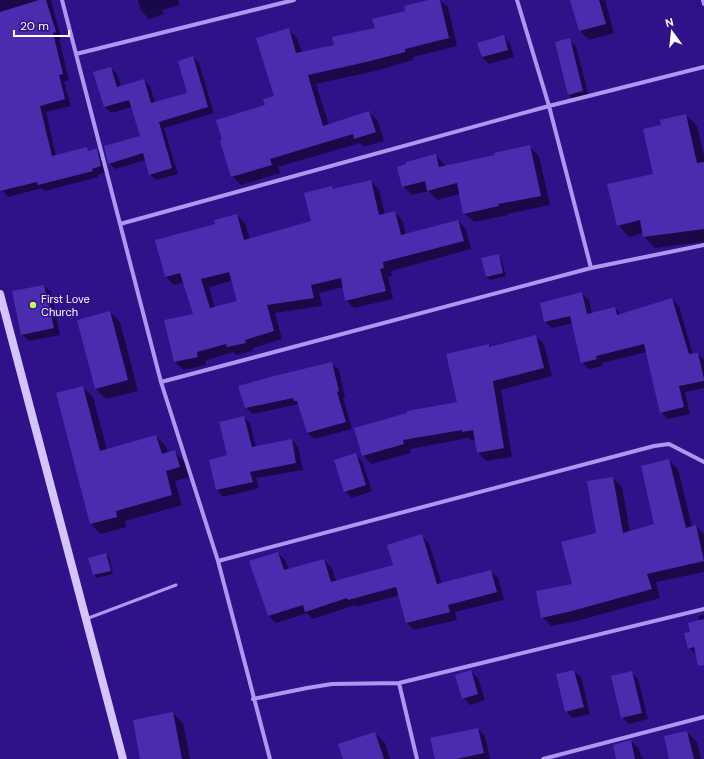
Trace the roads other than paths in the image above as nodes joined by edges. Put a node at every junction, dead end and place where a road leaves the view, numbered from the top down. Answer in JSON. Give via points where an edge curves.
{"nodes":[{"id":1,"x":62,"y":0,"type":"edge"},
{"id":2,"x":294,"y":0,"type":"edge"},
{"id":3,"x":516,"y":0,"type":"edge"},
{"id":4,"x":703,"y":0,"type":"edge"},
{"id":5,"x":704,"y":4,"type":"edge"},
{"id":6,"x":76,"y":54,"type":"junction"},
{"id":7,"x":704,"y":67,"type":"edge"},
{"id":8,"x":549,"y":106,"type":"junction"},
{"id":9,"x":120,"y":224,"type":"junction"},
{"id":10,"x":704,"y":245,"type":"edge"},
{"id":11,"x":591,"y":268,"type":"junction"},
{"id":12,"x":0,"y":294,"type":"edge"},
{"id":13,"x":161,"y":382,"type":"junction"},
{"id":14,"x":704,"y":462,"type":"edge"},
{"id":15,"x":218,"y":561,"type":"junction"},
{"id":16,"x":176,"y":585,"type":"dead end"},
{"id":17,"x":704,"y":609,"type":"edge"},
{"id":18,"x":86,"y":619,"type":"junction"},
{"id":19,"x":399,"y":683,"type":"junction"},
{"id":20,"x":253,"y":699,"type":"junction"},
{"id":21,"x":704,"y":717,"type":"edge"},
{"id":22,"x":123,"y":759,"type":"edge"},
{"id":23,"x":270,"y":759,"type":"edge"},
{"id":24,"x":417,"y":759,"type":"edge"},
{"id":25,"x":543,"y":759,"type":"edge"}],
"edges":[{"from":1,"to":6,"type":"street"},
{"from":2,"to":6,"type":"street"},
{"from":3,"to":8,"type":"street"},
{"from":4,"to":5,"type":"street"},
{"from":6,"to":9,"type":"street"},
{"from":7,"to":8,"type":"street"},
{"from":8,"to":9,"type":"street"},
{"from":8,"to":11,"type":"street"},
{"from":9,"to":13,"type":"street"},
{"from":10,"to":11,"type":"street"},
{"from":11,"to":13,"type":"street"},
{"from":12,"to":18,"type":"street"},
{"from":13,"to":15,"type":"street"},
{"from":14,"to":15,"type":"street","via":[[670,444],[654,446]]},
{"from":15,"to":20,"type":"street"},
{"from":16,"to":18,"type":"lane"},
{"from":17,"to":19,"type":"street"},
{"from":18,"to":22,"type":"street"},
{"from":19,"to":20,"type":"street","via":[[332,684]]},
{"from":19,"to":24,"type":"street"},
{"from":20,"to":23,"type":"street"},
{"from":21,"to":25,"type":"street"}]}
